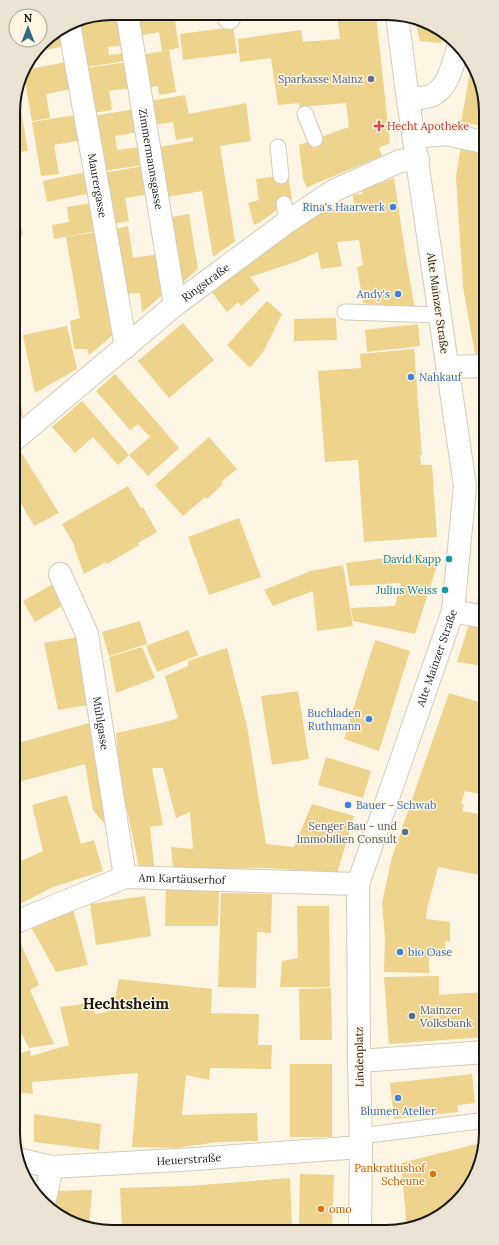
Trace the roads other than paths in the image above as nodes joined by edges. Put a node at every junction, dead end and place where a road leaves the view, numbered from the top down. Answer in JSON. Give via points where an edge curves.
{"nodes":[{"id":1,"x":128,"y":20,"type":"edge"},
{"id":2,"x":398,"y":21,"type":"edge"},
{"id":3,"x":70,"y":30,"type":"edge"},
{"id":4,"x":457,"y":52,"type":"edge"},
{"id":5,"x":408,"y":100,"type":"junction"},
{"id":6,"x":305,"y":114,"type":"dead end"},
{"id":7,"x":415,"y":137,"type":"junction"},
{"id":8,"x":315,"y":139,"type":"dead end"},
{"id":9,"x":479,"y":141,"type":"edge"},
{"id":10,"x":278,"y":147,"type":"dead end"},
{"id":11,"x":418,"y":159,"type":"junction"},
{"id":12,"x":281,"y":176,"type":"dead end"},
{"id":13,"x":175,"y":305,"type":"junction"},
{"id":14,"x":345,"y":312,"type":"dead end"},
{"id":15,"x":440,"y":315,"type":"junction"},
{"id":16,"x":126,"y":347,"type":"junction"},
{"id":17,"x":479,"y":366,"type":"edge"},
{"id":18,"x":447,"y":367,"type":"junction"},
{"id":19,"x":20,"y":435,"type":"edge"},
{"id":20,"x":60,"y":574,"type":"dead end"},
{"id":21,"x":453,"y":611,"type":"junction"},
{"id":22,"x":479,"y":616,"type":"edge"},
{"id":23,"x":126,"y":877,"type":"junction"},
{"id":24,"x":358,"y":884,"type":"junction"},
{"id":25,"x":20,"y":920,"type":"edge"},
{"id":26,"x":479,"y":1052,"type":"edge"},
{"id":27,"x":359,"y":1061,"type":"junction"},
{"id":28,"x":479,"y":1121,"type":"edge"},
{"id":29,"x":361,"y":1142,"type":"junction"},
{"id":30,"x":24,"y":1161,"type":"edge"},
{"id":31,"x":52,"y":1167,"type":"junction"},
{"id":32,"x":46,"y":1196,"type":"edge"},
{"id":33,"x":360,"y":1225,"type":"edge"}],
"edges":[{"from":1,"to":13,"type":"street","name":"Zimmermannsgasse"},
{"from":2,"to":5,"type":"street","name":"Alte Mainzer Straße"},
{"from":3,"to":16,"type":"street","name":"Maurergasse"},
{"from":4,"to":5,"type":"street","via":[[447,79],[438,91]]},
{"from":5,"to":7,"type":"street","name":"Alte Mainzer Straße"},
{"from":6,"to":8,"type":"lane"},
{"from":7,"to":9,"type":"street","via":[[446,134]]},
{"from":7,"to":11,"type":"street","name":"Alte Mainzer Straße"},
{"from":10,"to":12,"type":"lane"},
{"from":11,"to":13,"type":"street","name":"Ringstraße","via":[[400,162],[333,184],[285,213]]},
{"from":11,"to":15,"type":"street","name":"Alte Mainzer Straße"},
{"from":13,"to":16,"type":"street","name":"Ringstraße"},
{"from":14,"to":15,"type":"lane"},
{"from":15,"to":18,"type":"street","name":"Alte Mainzer Straße"},
{"from":16,"to":19,"type":"street","name":"Ringstraße"},
{"from":17,"to":18,"type":"street"},
{"from":18,"to":21,"type":"street","name":"Alte Mainzer Straße","via":[[465,486]]},
{"from":20,"to":23,"type":"street","name":"Mühlgasse","via":[[87,634]]},
{"from":21,"to":22,"type":"street"},
{"from":21,"to":24,"type":"street","name":"Alte Mainzer Straße"},
{"from":23,"to":24,"type":"street","name":"Am Kartäuserhof"},
{"from":23,"to":25,"type":"street","name":"Am Kartäuserhof"},
{"from":24,"to":27,"type":"street","name":"Lindenplatz"},
{"from":26,"to":27,"type":"street"},
{"from":27,"to":29,"type":"street","name":"Lindenplatz"},
{"from":28,"to":29,"type":"lane"},
{"from":29,"to":31,"type":"street","name":"Heuerstraße","via":[[195,1159]]},
{"from":29,"to":33,"type":"street","name":"Lindenplatz"},
{"from":30,"to":31,"type":"street","name":"Heuerstraße"},
{"from":31,"to":32,"type":"street"}]}
